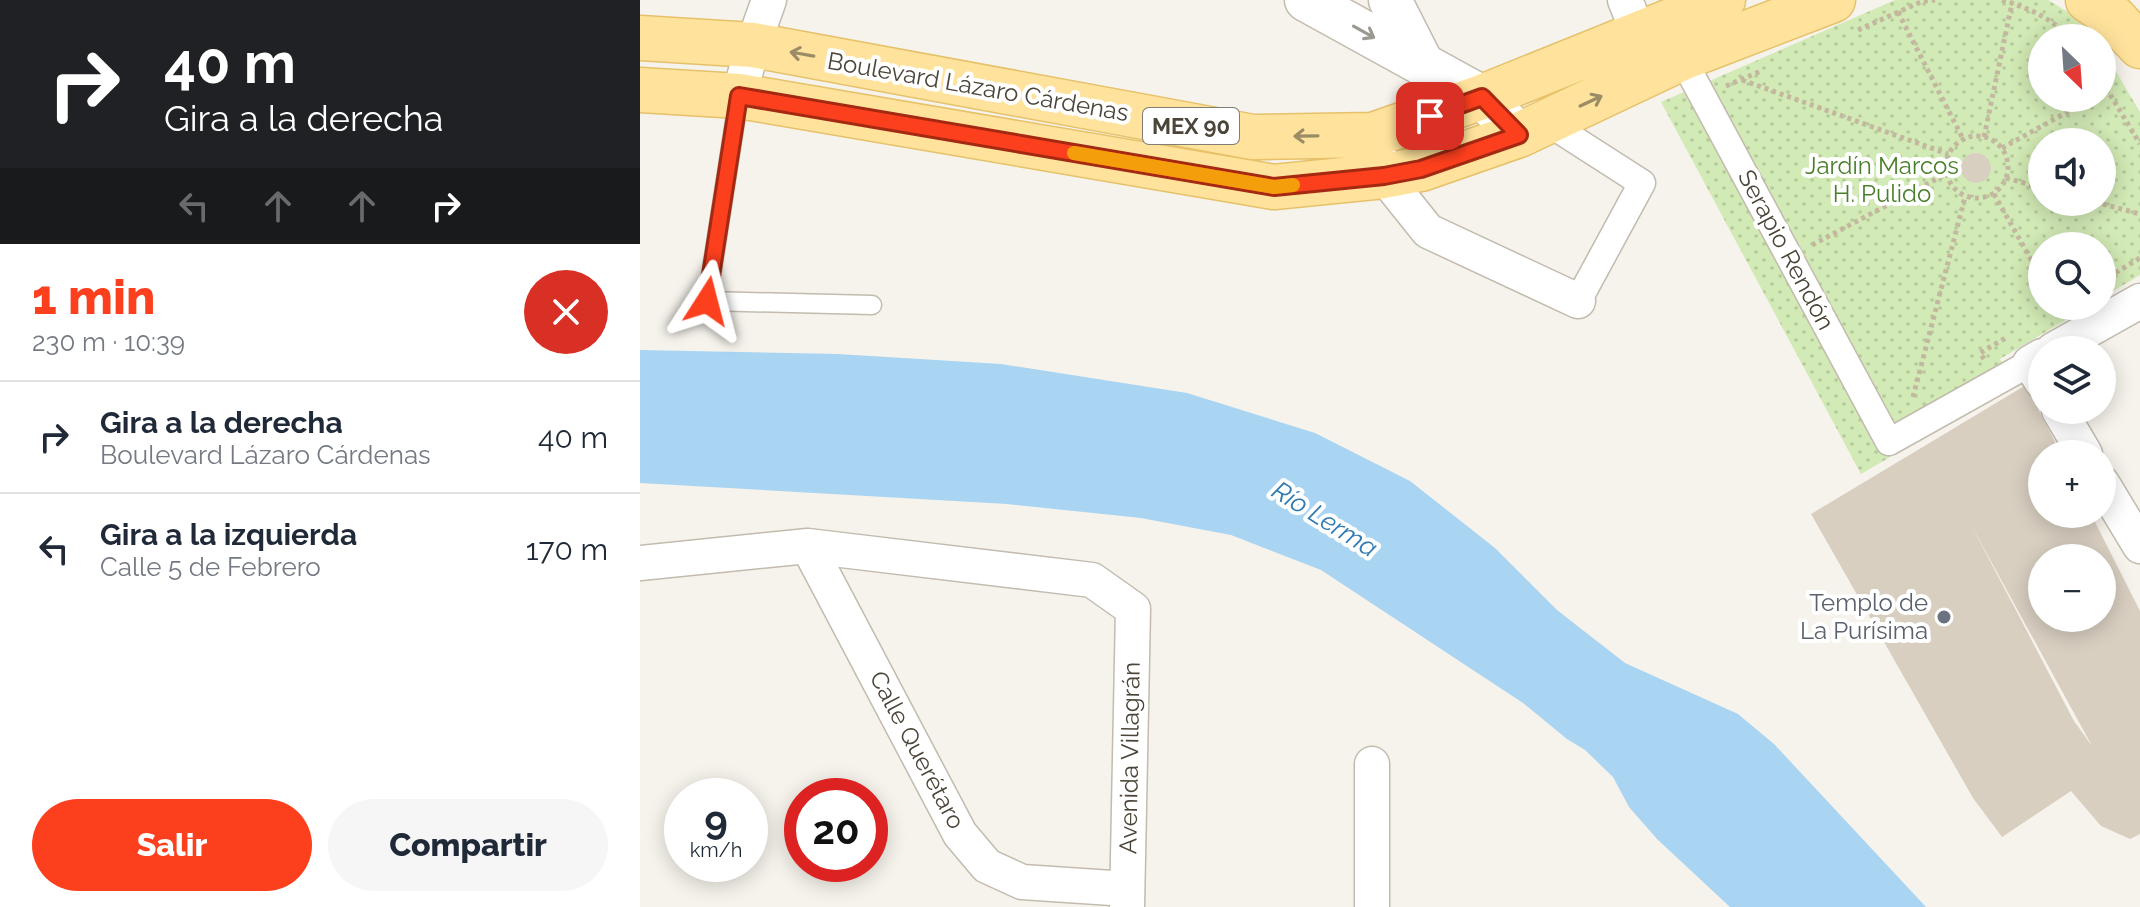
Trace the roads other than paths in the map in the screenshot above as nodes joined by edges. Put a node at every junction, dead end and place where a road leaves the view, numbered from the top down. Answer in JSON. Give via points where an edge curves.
{"nodes":[{"id":1,"x":769,"y":0,"type":"edge"},
{"id":2,"x":1306,"y":0,"type":"edge"},
{"id":3,"x":1390,"y":0,"type":"edge"},
{"id":4,"x":1723,"y":0,"type":"edge"},
{"id":5,"x":1833,"y":0,"type":"edge"},
{"id":6,"x":2088,"y":0,"type":"edge"},
{"id":7,"x":1631,"y":16,"type":"edge"},
{"id":8,"x":640,"y":38,"type":"edge"},
{"id":9,"x":753,"y":45,"type":"junction"},
{"id":10,"x":2140,"y":46,"type":"edge"},
{"id":11,"x":1682,"y":58,"type":"junction"},
{"id":12,"x":1423,"y":65,"type":"junction"},
{"id":13,"x":640,"y":90,"type":"edge"},
{"id":14,"x":739,"y":96,"type":"junction"},
{"id":15,"x":1482,"y":97,"type":"junction"},
{"id":16,"x":1533,"y":128,"type":"junction"},
{"id":17,"x":1379,"y":156,"type":"junction"},
{"id":18,"x":1578,"y":301,"type":"joint"},
{"id":19,"x":2140,"y":301,"type":"edge"},
{"id":20,"x":872,"y":305,"type":"dead end"},
{"id":21,"x":2085,"y":336,"type":"edge"},
{"id":22,"x":2028,"y":370,"type":"edge"},
{"id":23,"x":2116,"y":506,"type":"edge"},
{"id":24,"x":808,"y":546,"type":"junction"},
{"id":25,"x":2140,"y":546,"type":"edge"},
{"id":26,"x":640,"y":563,"type":"edge"},
{"id":27,"x":1372,"y":764,"type":"dead end"},
{"id":28,"x":1127,"y":898,"type":"edge"},
{"id":29,"x":1372,"y":907,"type":"edge"}],
"edges":[{"from":1,"to":9,"type":"street"},
{"from":2,"to":12,"type":"street","one_way":true},
{"from":3,"to":12,"type":"street"},
{"from":4,"to":7,"type":"main road","name":"Boulevard Lázaro Cárdenas","number":"MEX 90"},
{"from":5,"to":11,"type":"main road","name":"Boulevard Lázaro Cárdenas","number":"MEX 90"},
{"from":6,"to":10,"type":"main road"},
{"from":7,"to":15,"type":"main road","name":"Boulevard Lázaro Cárdenas","number":"MEX 90"},
{"from":8,"to":9,"type":"main road","name":"Boulevard Lázaro Cárdenas","number":"MEX 90"},
{"from":9,"to":14,"type":"street"},
{"from":17,"to":9,"type":"main road","name":"Boulevard Lázaro Cárdenas","number":"MEX 90","one_way":true},
{"from":16,"to":11,"type":"main road","name":"Boulevard Lázaro Cárdenas","number":"MEX 90","one_way":true},
{"from":11,"to":22,"type":"street","name":"Serapio Rendón","via":[[1789,257],[1896,438]]},
{"from":12,"to":15,"type":"street"},
{"from":13,"to":14,"type":"main road","name":"Boulevard Lázaro Cárdenas","number":"MEX 90"},
{"from":14,"to":17,"type":"main road","name":"Boulevard Lázaro Cárdenas","number":"MEX 90","via":[[1274,187]]},
{"from":14,"to":20,"type":"lane","via":[[707,301]]},
{"from":15,"to":16,"type":"street"},
{"from":15,"to":17,"type":"main road","name":"Boulevard Lázaro Cárdenas","number":"MEX 90"},
{"from":16,"to":17,"type":"main road","name":"Boulevard Lázaro Cárdenas","number":"MEX 90","via":[[1421,169]]},
{"from":16,"to":18,"type":"street","via":[[1642,183]]},
{"from":17,"to":18,"type":"street","via":[[1428,231]]},
{"from":19,"to":21,"type":"street"},
{"from":23,"to":25,"type":"street"},
{"from":24,"to":26,"type":"street"},
{"from":24,"to":28,"type":"street","name":"Calle Querétaro","via":[[960,834],[987,866],[1022,882]]},
{"from":24,"to":28,"type":"street","name":"Avenida Villagrán","via":[[1092,580],[1133,609]]},
{"from":27,"to":29,"type":"street"}]}
